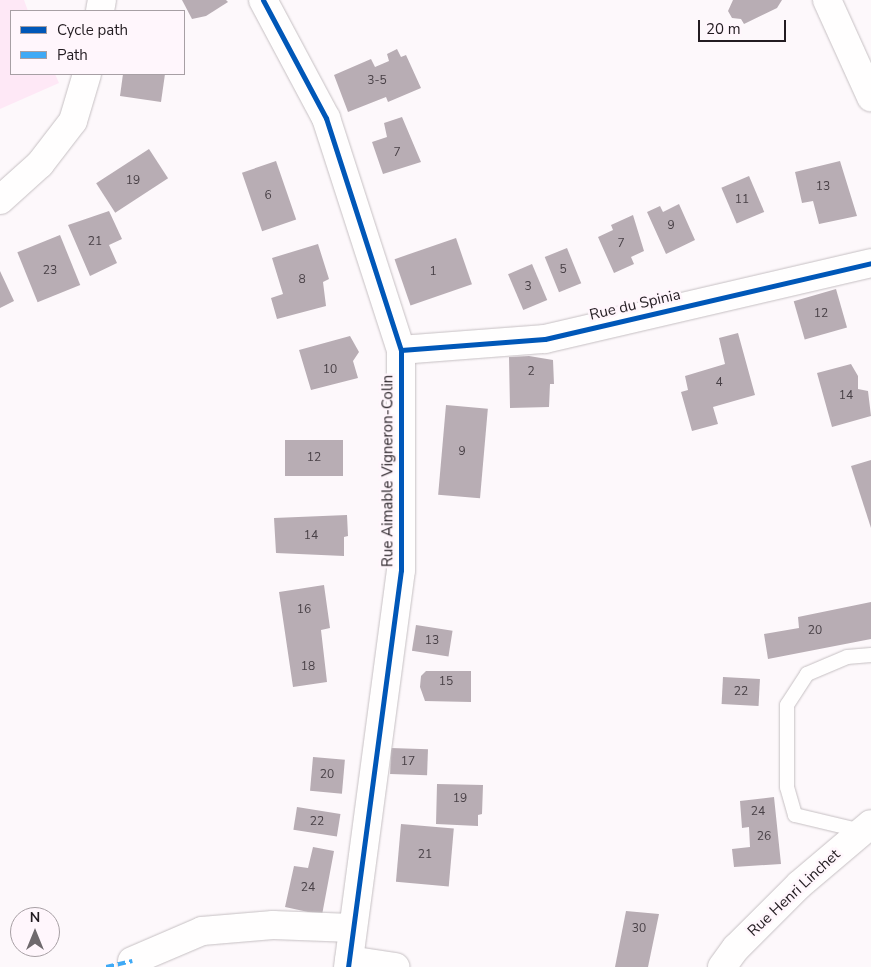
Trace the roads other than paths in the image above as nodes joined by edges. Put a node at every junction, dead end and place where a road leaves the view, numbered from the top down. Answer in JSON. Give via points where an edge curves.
{"nodes":[{"id":1,"x":263,"y":0,"type":"edge"},
{"id":2,"x":828,"y":0,"type":"edge"},
{"id":3,"x":88,"y":75,"type":"edge"},
{"id":4,"x":871,"y":97,"type":"edge"},
{"id":5,"x":0,"y":200,"type":"edge"},
{"id":6,"x":871,"y":263,"type":"edge"},
{"id":7,"x":401,"y":350,"type":"junction"},
{"id":8,"x":871,"y":654,"type":"edge"},
{"id":9,"x":867,"y":828,"type":"edge"},
{"id":10,"x":352,"y":928,"type":"junction"},
{"id":11,"x":132,"y":961,"type":"dead end"},
{"id":12,"x":348,"y":963,"type":"edge"},
{"id":13,"x":396,"y":967,"type":"edge"},
{"id":14,"x":722,"y":967,"type":"edge"}],
"edges":[{"from":1,"to":7,"type":"street","name":"Rue Aimable Vigneron-Colin","via":[[326,118]]},
{"from":2,"to":4,"type":"street"},
{"from":3,"to":5,"type":"street","via":[[73,121],[40,164]]},
{"from":6,"to":7,"type":"street","name":"Rue du Spinia","via":[[545,339]]},
{"from":7,"to":10,"type":"street","name":"Rue Aimable Vigneron-Colin","via":[[401,570]]},
{"from":8,"to":9,"type":"lane","via":[[847,657],[807,674],[787,705],[787,787],[795,815]]},
{"from":9,"to":14,"type":"street","name":"Rue Henri Linchet","via":[[799,885],[736,948]]},
{"from":10,"to":11,"type":"street","via":[[273,925],[202,931]]},
{"from":10,"to":12,"type":"street","name":"Rue Aimable Vigneron-Colin"},
{"from":12,"to":13,"type":"street"}]}
